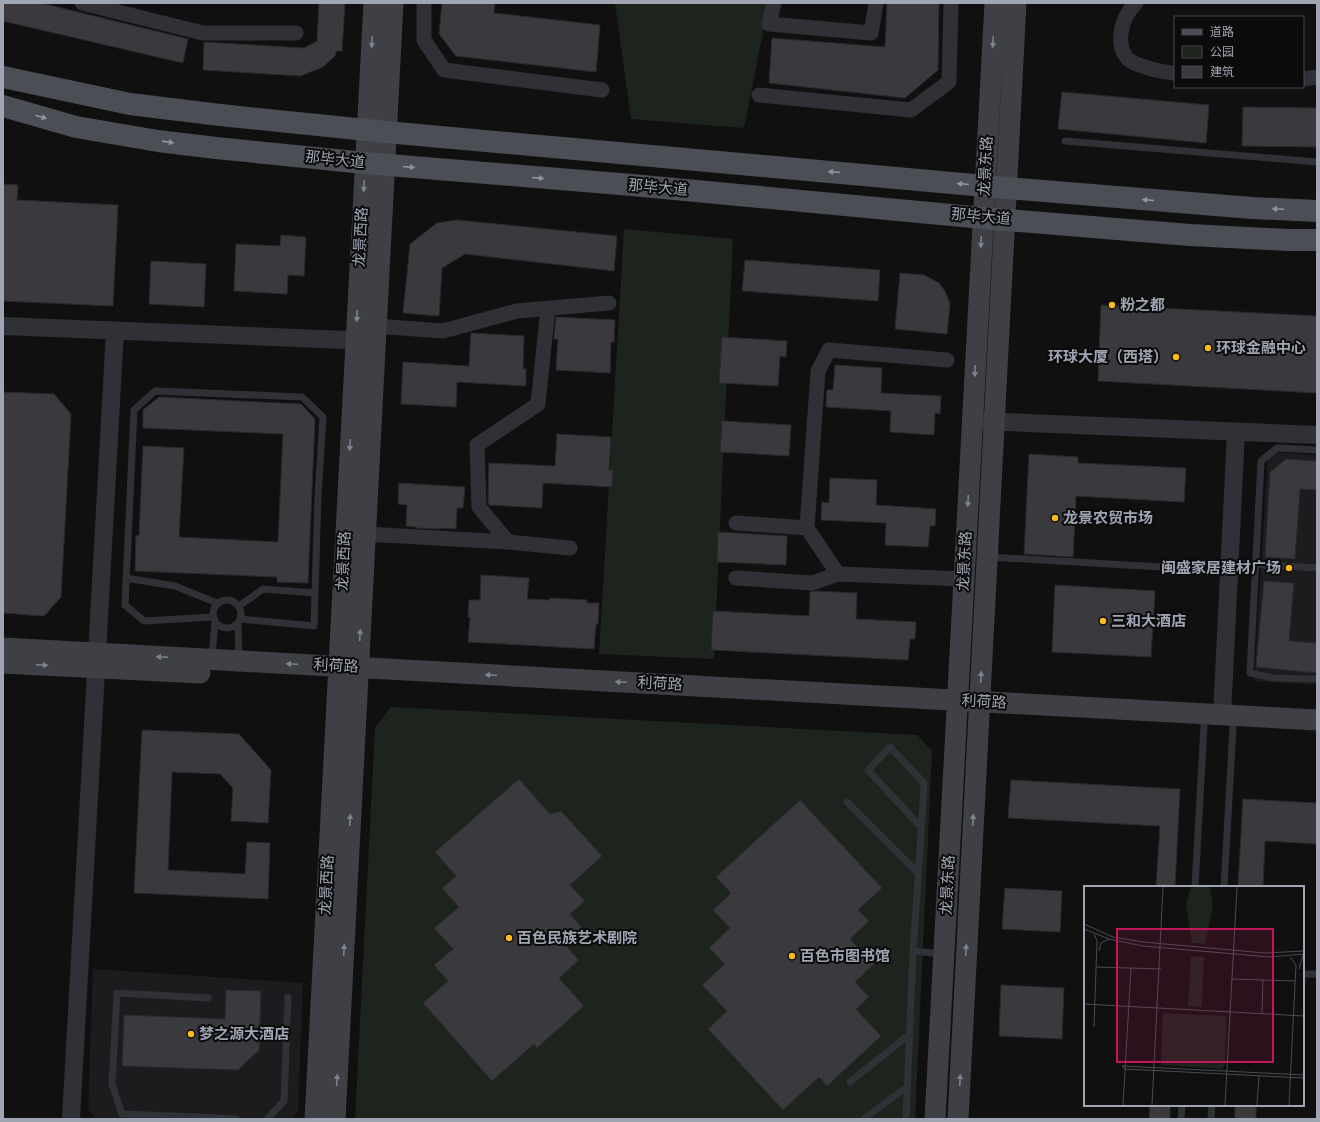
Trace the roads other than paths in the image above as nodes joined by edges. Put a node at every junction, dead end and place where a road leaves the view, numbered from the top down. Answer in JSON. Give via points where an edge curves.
{"nodes":[{"id":1,"x":82,"y":3,"type":"edge"},
{"id":2,"x":374,"y":3,"type":"edge"},
{"id":3,"x":393,"y":3,"type":"edge"},
{"id":4,"x":424,"y":3,"type":"edge"},
{"id":5,"x":774,"y":3,"type":"edge"},
{"id":6,"x":876,"y":3,"type":"edge"},
{"id":7,"x":951,"y":3,"type":"edge"},
{"id":8,"x":995,"y":3,"type":"edge"},
{"id":9,"x":1016,"y":3,"type":"edge"},
{"id":10,"x":1136,"y":3,"type":"edge"},
{"id":11,"x":296,"y":33,"type":"dead end"},
{"id":12,"x":1174,"y":73,"type":"edge"},
{"id":13,"x":3,"y":77,"type":"edge"},
{"id":14,"x":1317,"y":77,"type":"edge"},
{"id":15,"x":1304,"y":79,"type":"edge"},
{"id":16,"x":602,"y":90,"type":"dead end"},
{"id":17,"x":759,"y":94,"type":"dead end"},
{"id":18,"x":3,"y":106,"type":"edge"},
{"id":19,"x":220,"y":115,"type":"junction"},
{"id":20,"x":377,"y":131,"type":"junction"},
{"id":21,"x":1065,"y":141,"type":"dead end"},
{"id":22,"x":216,"y":148,"type":"junction"},
{"id":23,"x":1317,"y":162,"type":"edge"},
{"id":24,"x":375,"y":164,"type":"junction"},
{"id":25,"x":985,"y":186,"type":"junction"},
{"id":26,"x":1007,"y":188,"type":"junction"},
{"id":27,"x":1317,"y":211,"type":"edge"},
{"id":28,"x":983,"y":218,"type":"junction"},
{"id":29,"x":1005,"y":219,"type":"junction"},
{"id":30,"x":1317,"y":240,"type":"edge"},
{"id":31,"x":609,"y":303,"type":"dead end"},
{"id":32,"x":548,"y":308,"type":"junction"},
{"id":33,"x":3,"y":326,"type":"edge"},
{"id":34,"x":116,"y":331,"type":"junction"},
{"id":35,"x":369,"y":336,"type":"junction"},
{"id":36,"x":947,"y":360,"type":"dead end"},
{"id":37,"x":972,"y":421,"type":"junction"},
{"id":38,"x":994,"y":422,"type":"junction"},
{"id":39,"x":1236,"y":432,"type":"junction"},
{"id":40,"x":1317,"y":435,"type":"edge"},
{"id":41,"x":1317,"y":450,"type":"edge"},
{"id":42,"x":736,"y":523,"type":"dead end"},
{"id":43,"x":807,"y":528,"type":"junction"},
{"id":44,"x":365,"y":534,"type":"junction"},
{"id":45,"x":508,"y":542,"type":"junction"},
{"id":46,"x":570,"y":548,"type":"dead end"},
{"id":47,"x":987,"y":557,"type":"junction"},
{"id":48,"x":1256,"y":565,"type":"junction"},
{"id":49,"x":1229,"y":567,"type":"junction"},
{"id":50,"x":1317,"y":568,"type":"edge"},
{"id":51,"x":838,"y":574,"type":"junction"},
{"id":52,"x":126,"y":578,"type":"junction"},
{"id":53,"x":736,"y":578,"type":"dead end"},
{"id":54,"x":964,"y":579,"type":"junction"},
{"id":55,"x":315,"y":593,"type":"junction"},
{"id":56,"x":217,"y":603,"type":"junction"},
{"id":57,"x":239,"y":606,"type":"junction"},
{"id":58,"x":214,"y":620,"type":"junction"},
{"id":59,"x":239,"y":621,"type":"junction"},
{"id":60,"x":3,"y":648,"type":"edge"},
{"id":61,"x":212,"y":659,"type":"junction"},
{"id":62,"x":97,"y":660,"type":"junction"},
{"id":63,"x":240,"y":661,"type":"junction"},
{"id":64,"x":3,"y":663,"type":"edge"},
{"id":65,"x":348,"y":674,"type":"junction"},
{"id":66,"x":1317,"y":679,"type":"edge"},
{"id":67,"x":957,"y":707,"type":"junction"},
{"id":68,"x":979,"y":708,"type":"junction"},
{"id":69,"x":1317,"y":720,"type":"edge"},
{"id":70,"x":1227,"y":721,"type":"junction"},
{"id":71,"x":1204,"y":726,"type":"junction"},
{"id":72,"x":1317,"y":732,"type":"edge"},
{"id":73,"x":847,"y":802,"type":"dead end"},
{"id":74,"x":921,"y":827,"type":"junction"},
{"id":75,"x":918,"y":873,"type":"junction"},
{"id":76,"x":1195,"y":886,"type":"edge"},
{"id":77,"x":1224,"y":886,"type":"edge"},
{"id":78,"x":914,"y":951,"type":"junction"},
{"id":79,"x":944,"y":954,"type":"junction"},
{"id":80,"x":1304,"y":974,"type":"edge"},
{"id":81,"x":1317,"y":974,"type":"edge"},
{"id":82,"x":288,"y":997,"type":"dead end"},
{"id":83,"x":208,"y":998,"type":"dead end"},
{"id":84,"x":910,"y":1034,"type":"junction"},
{"id":85,"x":850,"y":1082,"type":"dead end"},
{"id":86,"x":908,"y":1086,"type":"junction"},
{"id":87,"x":1182,"y":1106,"type":"edge"},
{"id":88,"x":1212,"y":1106,"type":"edge"},
{"id":89,"x":198,"y":1118,"type":"edge"},
{"id":90,"x":865,"y":1118,"type":"dead end"},
{"id":91,"x":71,"y":1119,"type":"edge"},
{"id":92,"x":236,"y":1119,"type":"edge"},
{"id":93,"x":267,"y":1119,"type":"edge"},
{"id":94,"x":315,"y":1119,"type":"edge"},
{"id":95,"x":335,"y":1119,"type":"edge"},
{"id":96,"x":906,"y":1119,"type":"edge"},
{"id":97,"x":935,"y":1119,"type":"edge"},
{"id":98,"x":958,"y":1119,"type":"edge"},
{"id":99,"x":1181,"y":1119,"type":"edge"},
{"id":100,"x":1211,"y":1119,"type":"edge"}],
"edges":[{"from":1,"to":11,"type":"street","via":[[204,33]]},
{"from":2,"to":20,"type":"main road","name":"龙景西路","one_way":true},
{"from":3,"to":20,"type":"main road","name":"龙景西路"},
{"from":4,"to":16,"type":"street","via":[[424,40],[444,70]]},
{"from":5,"to":6,"type":"street","via":[[769,24],[871,33]]},
{"from":7,"to":17,"type":"street","via":[[949,82],[911,110]]},
{"from":8,"to":25,"type":"main road","name":"龙景东路","one_way":true},
{"from":9,"to":26,"type":"main road","name":"龙景东路"},
{"from":10,"to":12,"type":"street","via":[[1123,24],[1121,44],[1128,58],[1151,69]]},
{"from":13,"to":19,"type":"main road","name":"那毕大道","via":[[130,104]]},
{"from":14,"to":15,"type":"street"},
{"from":18,"to":22,"type":"main road","name":"那毕大道","one_way":true,"via":[[76,127]]},
{"from":19,"to":20,"type":"main road","name":"那毕大道"},
{"from":19,"to":22,"type":"main road"},
{"from":20,"to":24,"type":"main road","name":"龙景西路"},
{"from":25,"to":20,"type":"main road","name":"那毕大道","one_way":true},
{"from":21,"to":23,"type":"lane"},
{"from":22,"to":24,"type":"main road","name":"那毕大道"},
{"from":24,"to":28,"type":"main road","name":"那毕大道","one_way":true},
{"from":24,"to":35,"type":"main road","name":"龙景西路"},
{"from":25,"to":26,"type":"main road","name":"那毕大道"},
{"from":25,"to":28,"type":"main road","name":"龙景东路"},
{"from":27,"to":26,"type":"main road","name":"那毕大道","one_way":true},
{"from":26,"to":29,"type":"main road","name":"龙景东路"},
{"from":28,"to":29,"type":"main road","name":"那毕大道"},
{"from":28,"to":37,"type":"main road","name":"龙景东路","one_way":true},
{"from":29,"to":30,"type":"main road","name":"那毕大道","via":[[1190,235]]},
{"from":29,"to":38,"type":"main road","name":"龙景东路"},
{"from":31,"to":32,"type":"street"},
{"from":32,"to":35,"type":"street","via":[[517,311],[443,331]]},
{"from":32,"to":45,"type":"street","via":[[538,404],[477,445],[479,507]]},
{"from":33,"to":34,"type":"street"},
{"from":34,"to":35,"type":"street"},
{"from":34,"to":62,"type":"street"},
{"from":35,"to":44,"type":"main road","name":"龙景西路"},
{"from":35,"to":65,"type":"main road","name":"龙景西路","one_way":true},
{"from":36,"to":43,"type":"street","via":[[829,350],[818,371]]},
{"from":37,"to":38,"type":"street"},
{"from":37,"to":54,"type":"main road","name":"龙景东路","one_way":true},
{"from":38,"to":39,"type":"street"},
{"from":38,"to":47,"type":"main road","name":"龙景东路"},
{"from":39,"to":40,"type":"street"},
{"from":39,"to":49,"type":"street"},
{"from":41,"to":48,"type":"lane","via":[[1277,448],[1261,461]]},
{"from":42,"to":43,"type":"street"},
{"from":43,"to":51,"type":"street"},
{"from":44,"to":45,"type":"street"},
{"from":65,"to":44,"type":"main road","name":"龙景西路","one_way":true},
{"from":45,"to":46,"type":"street"},
{"from":47,"to":49,"type":"lane"},
{"from":68,"to":47,"type":"main road","name":"龙景东路","one_way":true},
{"from":48,"to":49,"type":"lane"},
{"from":48,"to":50,"type":"lane"},
{"from":48,"to":66,"type":"lane","via":[[1250,673],[1274,678]]},
{"from":49,"to":70,"type":"street"},
{"from":51,"to":53,"type":"street","via":[[812,583]]},
{"from":51,"to":54,"type":"street"},
{"from":52,"to":55,"type":"lane","via":[[134,410],[155,391],[302,398],[323,417]]},
{"from":52,"to":56,"type":"lane","via":[[175,586]]},
{"from":52,"to":58,"type":"lane","via":[[125,605],[144,621]]},
{"from":54,"to":67,"type":"main road","name":"龙景东路"},
{"from":55,"to":57,"type":"lane","via":[[262,589]]},
{"from":55,"to":59,"type":"lane","via":[[314,626]]},
{"from":56,"to":57,"type":"lane","via":[[227,599]]},
{"from":56,"to":58,"type":"lane","via":[[214,607]]},
{"from":57,"to":59,"type":"lane"},
{"from":58,"to":59,"type":"lane","via":[[219,626],[228,628]]},
{"from":58,"to":61,"type":"lane"},
{"from":59,"to":63,"type":"lane"},
{"from":60,"to":62,"type":"main road","name":"利荷路"},
{"from":61,"to":62,"type":"main road","name":"利荷路","one_way":true},
{"from":61,"to":63,"type":"main road","name":"利荷路"},
{"from":64,"to":62,"type":"main road","name":"利荷路","one_way":true},
{"from":62,"to":65,"type":"main road","name":"利荷路"},
{"from":62,"to":91,"type":"street"},
{"from":65,"to":63,"type":"main road","name":"利荷路","one_way":true},
{"from":65,"to":67,"type":"main road","name":"利荷路"},
{"from":65,"to":94,"type":"main road","name":"龙景西路"},
{"from":95,"to":65,"type":"main road","name":"龙景西路","one_way":true},
{"from":67,"to":68,"type":"main road","name":"利荷路"},
{"from":67,"to":79,"type":"main road","name":"龙景东路"},
{"from":68,"to":70,"type":"main road","name":"利荷路"},
{"from":68,"to":71,"type":"main road","name":"利荷路"},
{"from":98,"to":68,"type":"main road","name":"龙景东路","one_way":true},
{"from":69,"to":70,"type":"main road","name":"利荷路"},
{"from":70,"to":71,"type":"main road","name":"利荷路"},
{"from":70,"to":72,"type":"main road","name":"利荷路"},
{"from":70,"to":77,"type":"lane"},
{"from":71,"to":76,"type":"lane"},
{"from":73,"to":75,"type":"lane"},
{"from":74,"to":74,"type":"lane","via":[[924,782],[890,747],[868,770]]},
{"from":74,"to":75,"type":"lane"},
{"from":75,"to":78,"type":"lane"},
{"from":78,"to":79,"type":"lane"},
{"from":78,"to":84,"type":"lane"},
{"from":79,"to":97,"type":"main road","name":"龙景东路"},
{"from":80,"to":81,"type":"lane"},
{"from":82,"to":93,"type":"lane","via":[[284,1101]]},
{"from":83,"to":89,"type":"lane","via":[[117,994],[112,1084],[122,1114]]},
{"from":84,"to":85,"type":"lane"},
{"from":84,"to":86,"type":"lane"},
{"from":86,"to":90,"type":"lane"},
{"from":86,"to":96,"type":"lane"},
{"from":87,"to":99,"type":"lane"},
{"from":88,"to":100,"type":"lane"},
{"from":89,"to":92,"type":"lane"}]}
